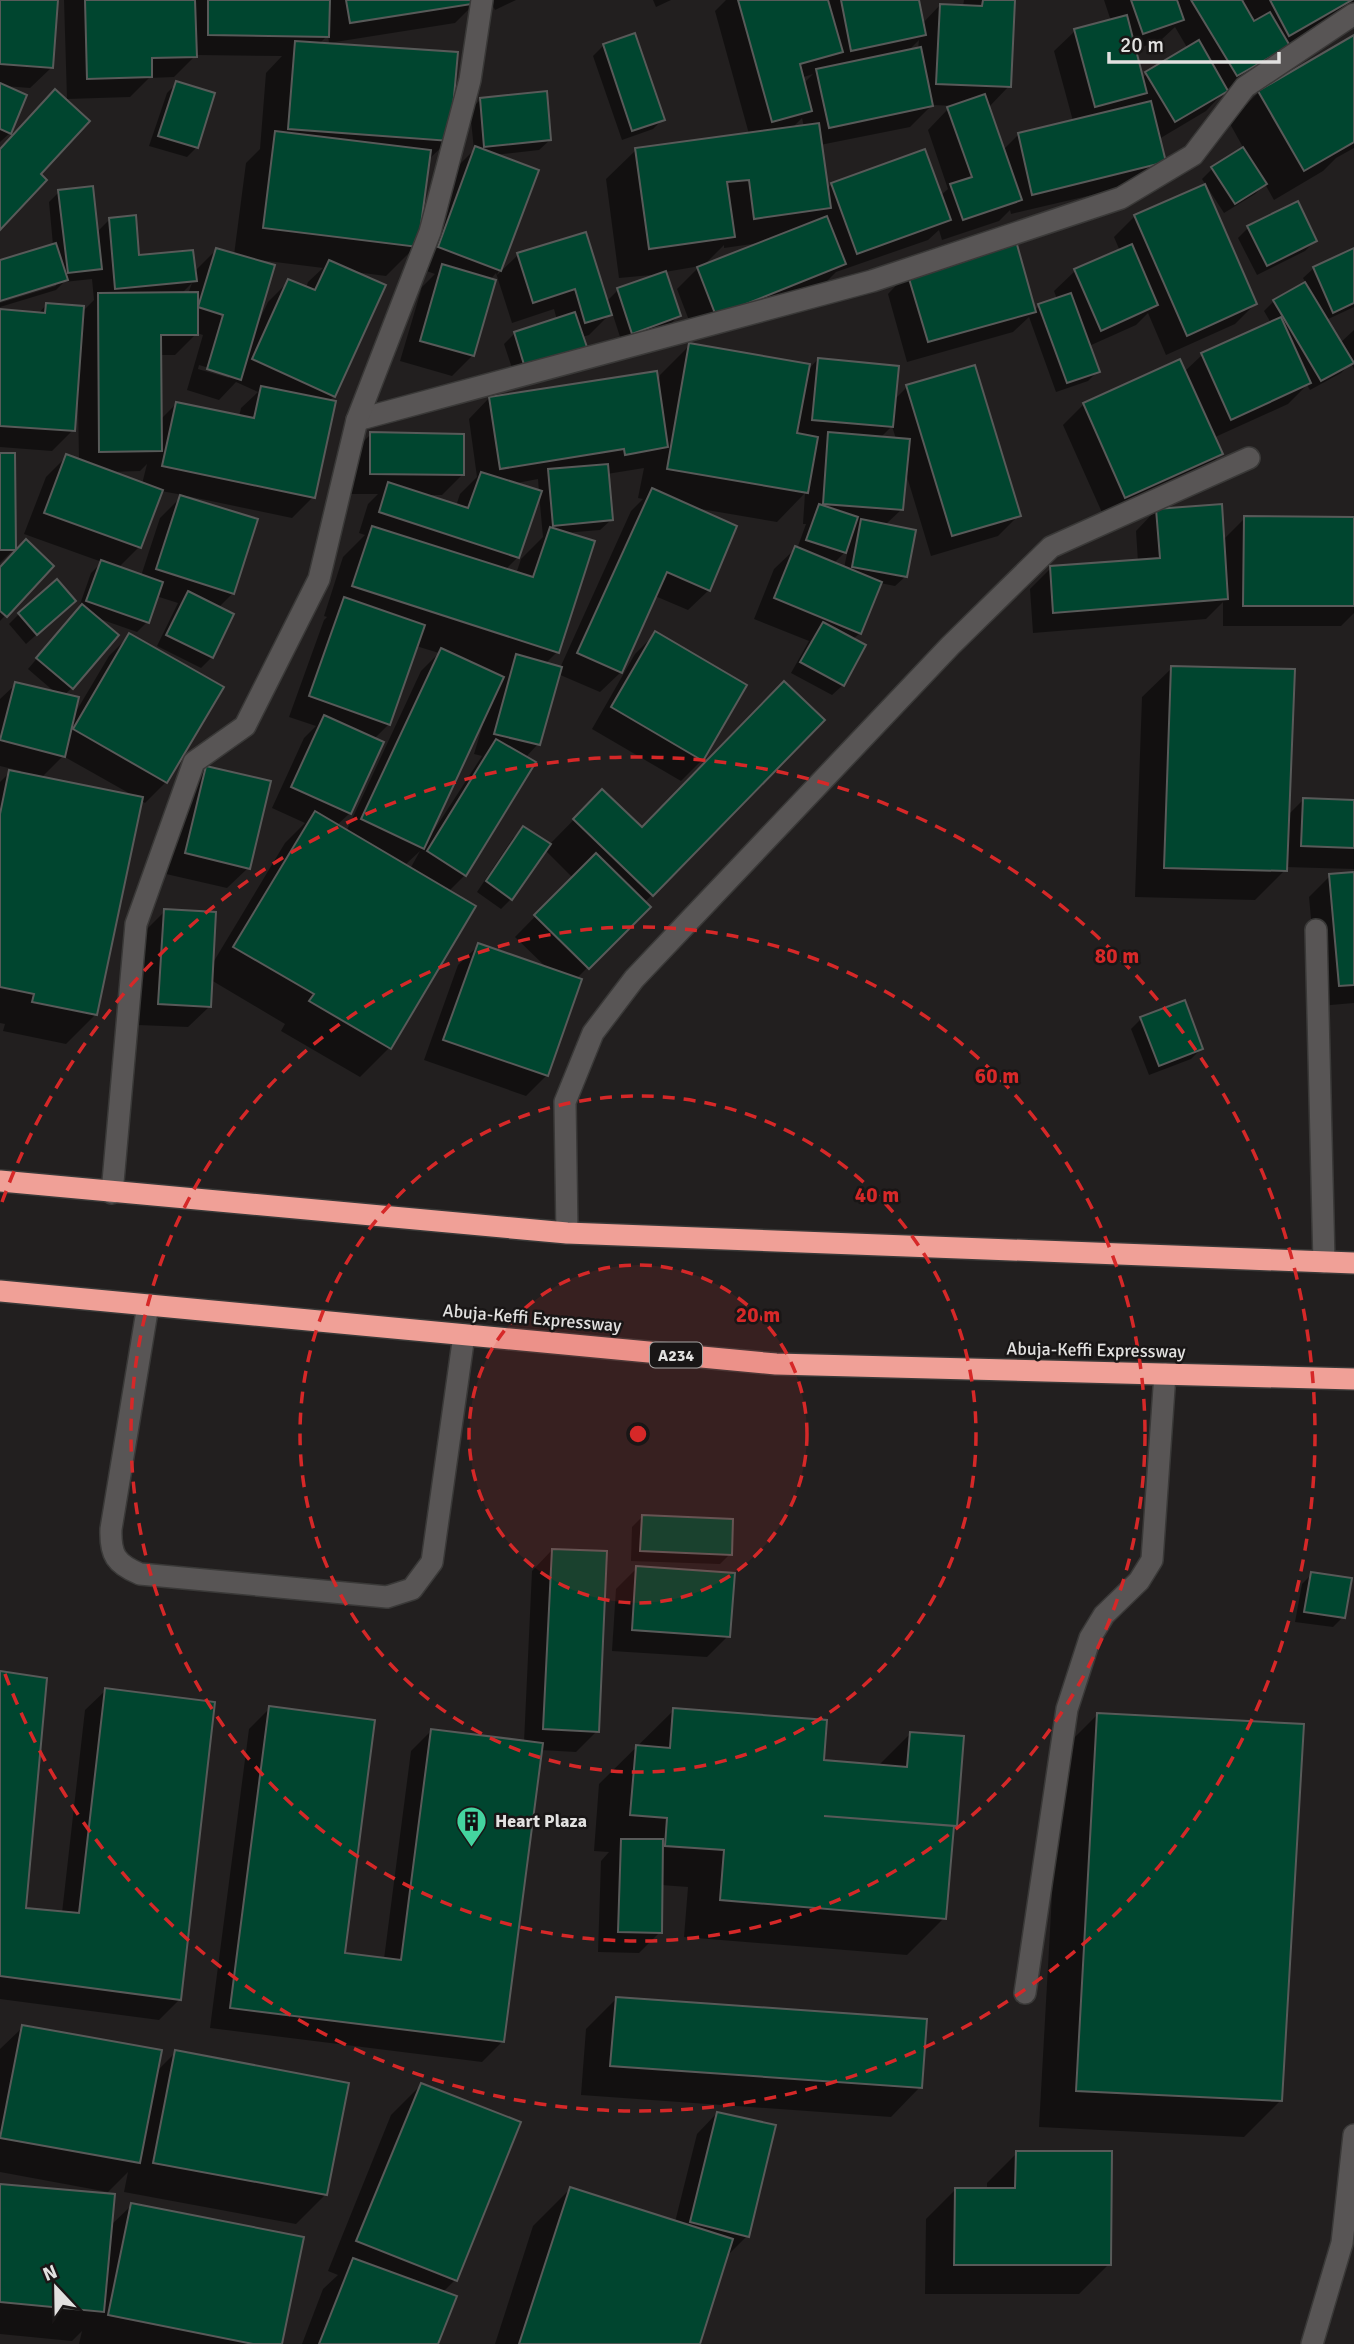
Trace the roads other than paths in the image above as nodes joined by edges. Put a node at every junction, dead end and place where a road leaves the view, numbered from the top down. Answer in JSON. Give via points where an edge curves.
{"nodes":[{"id":1,"x":482,"y":0,"type":"edge"},
{"id":2,"x":1354,"y":14,"type":"edge"},
{"id":3,"x":357,"y":419,"type":"junction"},
{"id":4,"x":1249,"y":458,"type":"dead end"},
{"id":5,"x":1316,"y":930,"type":"dead end"},
{"id":6,"x":0,"y":1181,"type":"edge"},
{"id":7,"x":112,"y":1193,"type":"junction"},
{"id":8,"x":566,"y":1233,"type":"junction"},
{"id":9,"x":1324,"y":1262,"type":"junction"},
{"id":10,"x":1354,"y":1263,"type":"edge"},
{"id":11,"x":0,"y":1291,"type":"edge"},
{"id":12,"x":148,"y":1305,"type":"junction"},
{"id":13,"x":464,"y":1335,"type":"junction"},
{"id":14,"x":1165,"y":1374,"type":"junction"},
{"id":15,"x":1354,"y":1379,"type":"edge"},
{"id":16,"x":1025,"y":1993,"type":"dead end"},
{"id":17,"x":1354,"y":2135,"type":"edge"},
{"id":18,"x":1312,"y":2344,"type":"edge"}],
"edges":[{"from":1,"to":3,"type":"street","via":[[470,80],[430,232]]},
{"from":2,"to":3,"type":"street","via":[[1245,87],[1193,155],[1121,198],[872,281]]},
{"from":3,"to":7,"type":"street","via":[[319,579],[245,726],[194,762],[136,924]]},
{"from":4,"to":8,"type":"street","via":[[1051,547],[950,646],[634,979],[593,1034],[565,1102]]},
{"from":5,"to":9,"type":"street"},
{"from":6,"to":7,"type":"highway"},
{"from":7,"to":8,"type":"highway"},
{"from":8,"to":9,"type":"highway"},
{"from":9,"to":10,"type":"highway"},
{"from":11,"to":12,"type":"highway","name":"Abuja-Keffi Expressway","number":"A234"},
{"from":12,"to":13,"type":"highway","name":"Abuja-Keffi Expressway","number":"A234"},
{"from":12,"to":13,"type":"street","via":[[110,1546],[117,1561],[141,1574],[387,1597],[412,1589],[432,1562]]},
{"from":13,"to":14,"type":"highway","name":"Abuja-Keffi Expressway","number":"A234","via":[[776,1364]]},
{"from":14,"to":15,"type":"highway","name":"Abuja-Keffi Expressway","number":"A234"},
{"from":14,"to":16,"type":"street","via":[[1152,1560],[1090,1638],[1067,1709]]},
{"from":17,"to":18,"type":"street","via":[[1342,2243]]}]}
